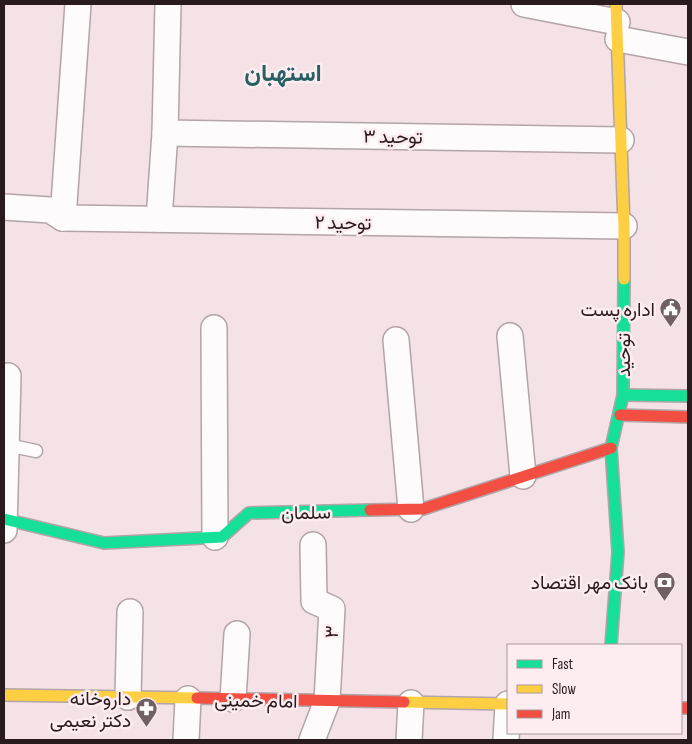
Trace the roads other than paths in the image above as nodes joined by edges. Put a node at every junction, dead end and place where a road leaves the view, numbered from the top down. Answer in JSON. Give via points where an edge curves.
{"nodes":[{"id":1,"x":78,"y":4,"type":"edge"},
{"id":2,"x":168,"y":4,"type":"edge"},
{"id":3,"x":524,"y":4,"type":"edge"},
{"id":4,"x":617,"y":22,"type":"edge"},
{"id":5,"x":688,"y":52,"type":"edge"},
{"id":6,"x":165,"y":133,"type":"junction"},
{"id":7,"x":621,"y":140,"type":"junction"},
{"id":8,"x":4,"y":207,"type":"edge"},
{"id":9,"x":63,"y":218,"type":"junction"},
{"id":10,"x":159,"y":219,"type":"junction"},
{"id":11,"x":624,"y":226,"type":"junction"},
{"id":12,"x":214,"y":328,"type":"dead end"},
{"id":13,"x":510,"y":336,"type":"dead end"},
{"id":14,"x":396,"y":340,"type":"dead end"},
{"id":15,"x":8,"y":376,"type":"dead end"},
{"id":16,"x":623,"y":395,"type":"junction"},
{"id":17,"x":688,"y":396,"type":"edge"},
{"id":18,"x":620,"y":415,"type":"junction"},
{"id":19,"x":688,"y":417,"type":"edge"},
{"id":20,"x":7,"y":445,"type":"junction"},
{"id":21,"x":611,"y":448,"type":"junction"},
{"id":22,"x":36,"y":451,"type":"dead end"},
{"id":23,"x":523,"y":476,"type":"junction"},
{"id":24,"x":410,"y":509,"type":"junction"},
{"id":25,"x":4,"y":522,"type":"edge"},
{"id":26,"x":215,"y":537,"type":"junction"},
{"id":27,"x":313,"y":545,"type":"dead end"},
{"id":28,"x":130,"y":612,"type":"dead end"},
{"id":29,"x":237,"y":634,"type":"dead end"},
{"id":30,"x":611,"y":644,"type":"edge"},
{"id":31,"x":4,"y":695,"type":"edge"},
{"id":32,"x":128,"y":698,"type":"junction"},
{"id":33,"x":188,"y":699,"type":"junction"},
{"id":34,"x":233,"y":699,"type":"junction"},
{"id":35,"x":327,"y":701,"type":"junction"},
{"id":36,"x":411,"y":703,"type":"junction"},
{"id":37,"x":507,"y":704,"type":"edge"},
{"id":38,"x":507,"y":722,"type":"edge"},
{"id":39,"x":186,"y":740,"type":"edge"},
{"id":40,"x":312,"y":740,"type":"edge"},
{"id":41,"x":409,"y":740,"type":"edge"},
{"id":42,"x":506,"y":740,"type":"edge"}],
"edges":[{"from":1,"to":9,"type":"street"},
{"from":2,"to":6,"type":"street"},
{"from":3,"to":4,"type":"street"},
{"from":4,"to":5,"type":"street"},
{"from":4,"to":7,"type":"street","name":"توحید"},
{"from":6,"to":7,"type":"street","name":"توحید ۳"},
{"from":6,"to":10,"type":"street"},
{"from":7,"to":11,"type":"street","name":"توحید"},
{"from":8,"to":9,"type":"street","via":[[50,210]]},
{"from":9,"to":10,"type":"street","name":"توحید ۲"},
{"from":10,"to":11,"type":"street","name":"توحید ۲"},
{"from":11,"to":16,"type":"street","name":"توحید"},
{"from":12,"to":26,"type":"street"},
{"from":13,"to":23,"type":"street"},
{"from":14,"to":24,"type":"street"},
{"from":15,"to":20,"type":"street"},
{"from":16,"to":17,"type":"street"},
{"from":16,"to":18,"type":"street","name":"توحید"},
{"from":18,"to":19,"type":"street"},
{"from":18,"to":21,"type":"street","name":"توحید"},
{"from":20,"to":22,"type":"lane"},
{"from":20,"to":25,"type":"street"},
{"from":21,"to":23,"type":"street","name":"سلمان"},
{"from":21,"to":30,"type":"street","name":"توحید","via":[[618,552]]},
{"from":23,"to":24,"type":"street","name":"سلمان","via":[[423,509]]},
{"from":24,"to":26,"type":"street","name":"سلمان","via":[[248,513],[222,537]]},
{"from":25,"to":26,"type":"street","name":"سلمان","via":[[104,542]]},
{"from":27,"to":35,"type":"street","name":"۳","via":[[314,601],[332,609]]},
{"from":28,"to":32,"type":"street"},
{"from":29,"to":34,"type":"street"},
{"from":31,"to":32,"type":"street","name":"امام خمینی"},
{"from":32,"to":33,"type":"street","name":"امام خمینی"},
{"from":33,"to":34,"type":"street","name":"امام خمینی"},
{"from":33,"to":39,"type":"street"},
{"from":34,"to":35,"type":"street","name":"امام خمینی"},
{"from":35,"to":36,"type":"street","name":"امام خمینی"},
{"from":35,"to":40,"type":"street"},
{"from":36,"to":37,"type":"street","name":"امام خمینی"},
{"from":36,"to":41,"type":"street"},
{"from":38,"to":42,"type":"street"}]}
